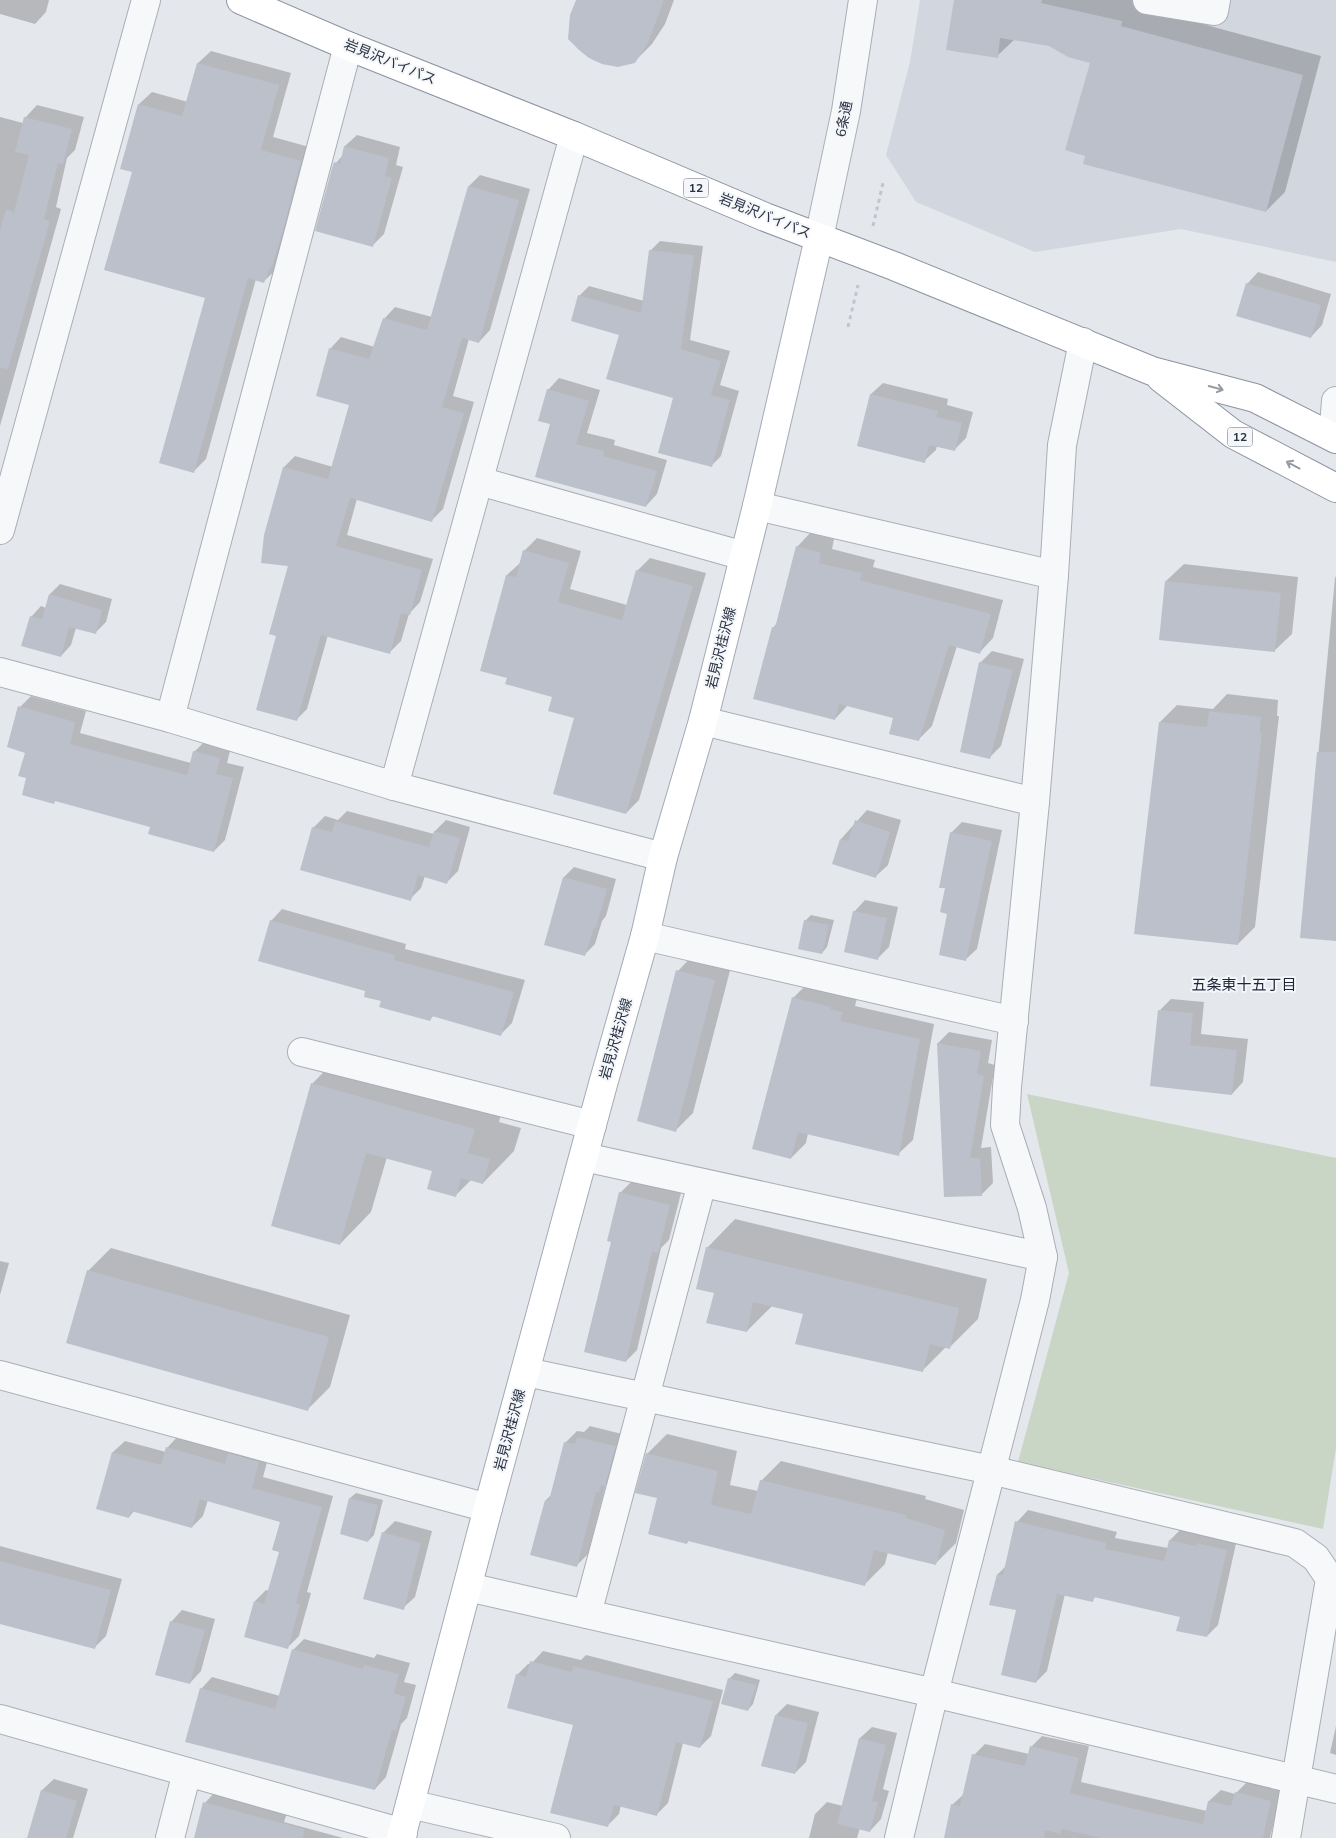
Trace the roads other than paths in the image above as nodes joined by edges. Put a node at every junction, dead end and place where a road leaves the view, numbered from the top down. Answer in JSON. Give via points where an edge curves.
{"nodes":[{"id":1,"x":146,"y":0,"type":"edge"},
{"id":2,"x":242,"y":0,"type":"edge"},
{"id":3,"x":863,"y":0,"type":"edge"},
{"id":4,"x":1147,"y":0,"type":"edge"},
{"id":5,"x":1216,"y":0,"type":"edge"},
{"id":6,"x":348,"y":46,"type":"junction"},
{"id":7,"x":574,"y":136,"type":"junction"},
{"id":8,"x":819,"y":238,"type":"junction"},
{"id":9,"x":1083,"y":342,"type":"junction"},
{"id":10,"x":1152,"y":371,"type":"junction"},
{"id":11,"x":1336,"y":401,"type":"edge"},
{"id":12,"x":1334,"y":438,"type":"edge"},
{"id":13,"x":479,"y":481,"type":"junction"},
{"id":14,"x":1336,"y":488,"type":"edge"},
{"id":15,"x":757,"y":506,"type":"junction"},
{"id":16,"x":0,"y":530,"type":"edge"},
{"id":17,"x":744,"y":556,"type":"junction"},
{"id":18,"x":1054,"y":575,"type":"junction"},
{"id":19,"x":0,"y":672,"type":"edge"},
{"id":20,"x":170,"y":718,"type":"junction"},
{"id":21,"x":703,"y":721,"type":"junction"},
{"id":22,"x":394,"y":786,"type":"junction"},
{"id":23,"x":1035,"y":802,"type":"junction"},
{"id":24,"x":663,"y":857,"type":"junction"},
{"id":25,"x":645,"y":936,"type":"junction"},
{"id":26,"x":1014,"y":1021,"type":"junction"},
{"id":27,"x":302,"y":1052,"type":"dead end"},
{"id":28,"x":592,"y":1126,"type":"junction"},
{"id":29,"x":584,"y":1157,"type":"junction"},
{"id":30,"x":702,"y":1183,"type":"junction"},
{"id":31,"x":1043,"y":1257,"type":"junction"},
{"id":32,"x":526,"y":1372,"type":"junction"},
{"id":33,"x":0,"y":1375,"type":"edge"},
{"id":34,"x":645,"y":1397,"type":"junction"},
{"id":35,"x":991,"y":1470,"type":"junction"},
{"id":36,"x":488,"y":1508,"type":"junction"},
{"id":37,"x":468,"y":1587,"type":"junction"},
{"id":38,"x":587,"y":1614,"type":"junction"},
{"id":39,"x":934,"y":1693,"type":"junction"},
{"id":40,"x":0,"y":1719,"type":"edge"},
{"id":41,"x":187,"y":1772,"type":"junction"},
{"id":42,"x":1296,"y":1781,"type":"junction"},
{"id":43,"x":1336,"y":1789,"type":"edge"},
{"id":44,"x":410,"y":1804,"type":"junction"},
{"id":45,"x":402,"y":1835,"type":"edge"},
{"id":46,"x":170,"y":1838,"type":"edge"},
{"id":47,"x":556,"y":1838,"type":"edge"},
{"id":48,"x":899,"y":1838,"type":"edge"},
{"id":49,"x":1286,"y":1838,"type":"edge"}],
"edges":[{"from":1,"to":16,"type":"street"},
{"from":2,"to":6,"type":"main road","name":"岩見沢バイパス","number":"12"},
{"from":3,"to":8,"type":"street","name":"6条通","via":[[846,111]]},
{"from":4,"to":5,"type":"street","via":[[1214,11]]},
{"from":6,"to":7,"type":"main road","name":"岩見沢バイパス","number":"12"},
{"from":6,"to":20,"type":"street"},
{"from":7,"to":8,"type":"main road","name":"岩見沢バイパス","number":"12"},
{"from":7,"to":13,"type":"street"},
{"from":8,"to":9,"type":"main road","name":"岩見沢バイパス","number":"12"},
{"from":8,"to":15,"type":"main road","name":"岩見沢桂沢線"},
{"from":9,"to":10,"type":"main road","name":"岩見沢バイパス","number":"12"},
{"from":9,"to":18,"type":"street","via":[[1062,445]]},
{"from":10,"to":12,"type":"main road","name":"岩見沢バイパス","number":"12","one_way":true,"via":[[1254,398]]},
{"from":14,"to":10,"type":"main road","name":"岩見沢バイパス","number":"12","one_way":true,"via":[[1233,434]]},
{"from":11,"to":12,"type":"street"},
{"from":13,"to":17,"type":"street"},
{"from":13,"to":22,"type":"street"},
{"from":15,"to":17,"type":"main road","name":"岩見沢桂沢線"},
{"from":15,"to":18,"type":"street"},
{"from":17,"to":21,"type":"main road","name":"岩見沢桂沢線"},
{"from":18,"to":23,"type":"street"},
{"from":19,"to":20,"type":"street"},
{"from":20,"to":22,"type":"street"},
{"from":21,"to":23,"type":"street"},
{"from":21,"to":24,"type":"main road","name":"岩見沢桂沢線"},
{"from":22,"to":24,"type":"street"},
{"from":23,"to":26,"type":"street"},
{"from":24,"to":25,"type":"main road","name":"岩見沢桂沢線"},
{"from":25,"to":26,"type":"street"},
{"from":25,"to":28,"type":"main road","name":"岩見沢桂沢線"},
{"from":26,"to":31,"type":"street","via":[[1005,1125],[1032,1208]]},
{"from":27,"to":28,"type":"street"},
{"from":28,"to":29,"type":"main road","name":"岩見沢桂沢線"},
{"from":29,"to":30,"type":"street"},
{"from":29,"to":32,"type":"main road","name":"岩見沢桂沢線"},
{"from":30,"to":31,"type":"street"},
{"from":30,"to":34,"type":"street"},
{"from":31,"to":35,"type":"street","via":[[1036,1300]]},
{"from":32,"to":34,"type":"street"},
{"from":32,"to":36,"type":"main road","name":"岩見沢桂沢線"},
{"from":33,"to":36,"type":"street"},
{"from":34,"to":35,"type":"street"},
{"from":34,"to":38,"type":"street"},
{"from":35,"to":39,"type":"street"},
{"from":35,"to":42,"type":"street","via":[[1295,1543],[1316,1558],[1330,1579]]},
{"from":36,"to":37,"type":"main road","name":"岩見沢桂沢線"},
{"from":37,"to":38,"type":"street"},
{"from":37,"to":44,"type":"main road","name":"岩見沢桂沢線"},
{"from":38,"to":39,"type":"street"},
{"from":39,"to":42,"type":"street"},
{"from":39,"to":48,"type":"street"},
{"from":40,"to":41,"type":"street"},
{"from":41,"to":45,"type":"street"},
{"from":41,"to":46,"type":"street"},
{"from":42,"to":43,"type":"street"},
{"from":42,"to":49,"type":"street"},
{"from":44,"to":45,"type":"main road","name":"岩見沢桂沢線"},
{"from":44,"to":47,"type":"street"}]}
